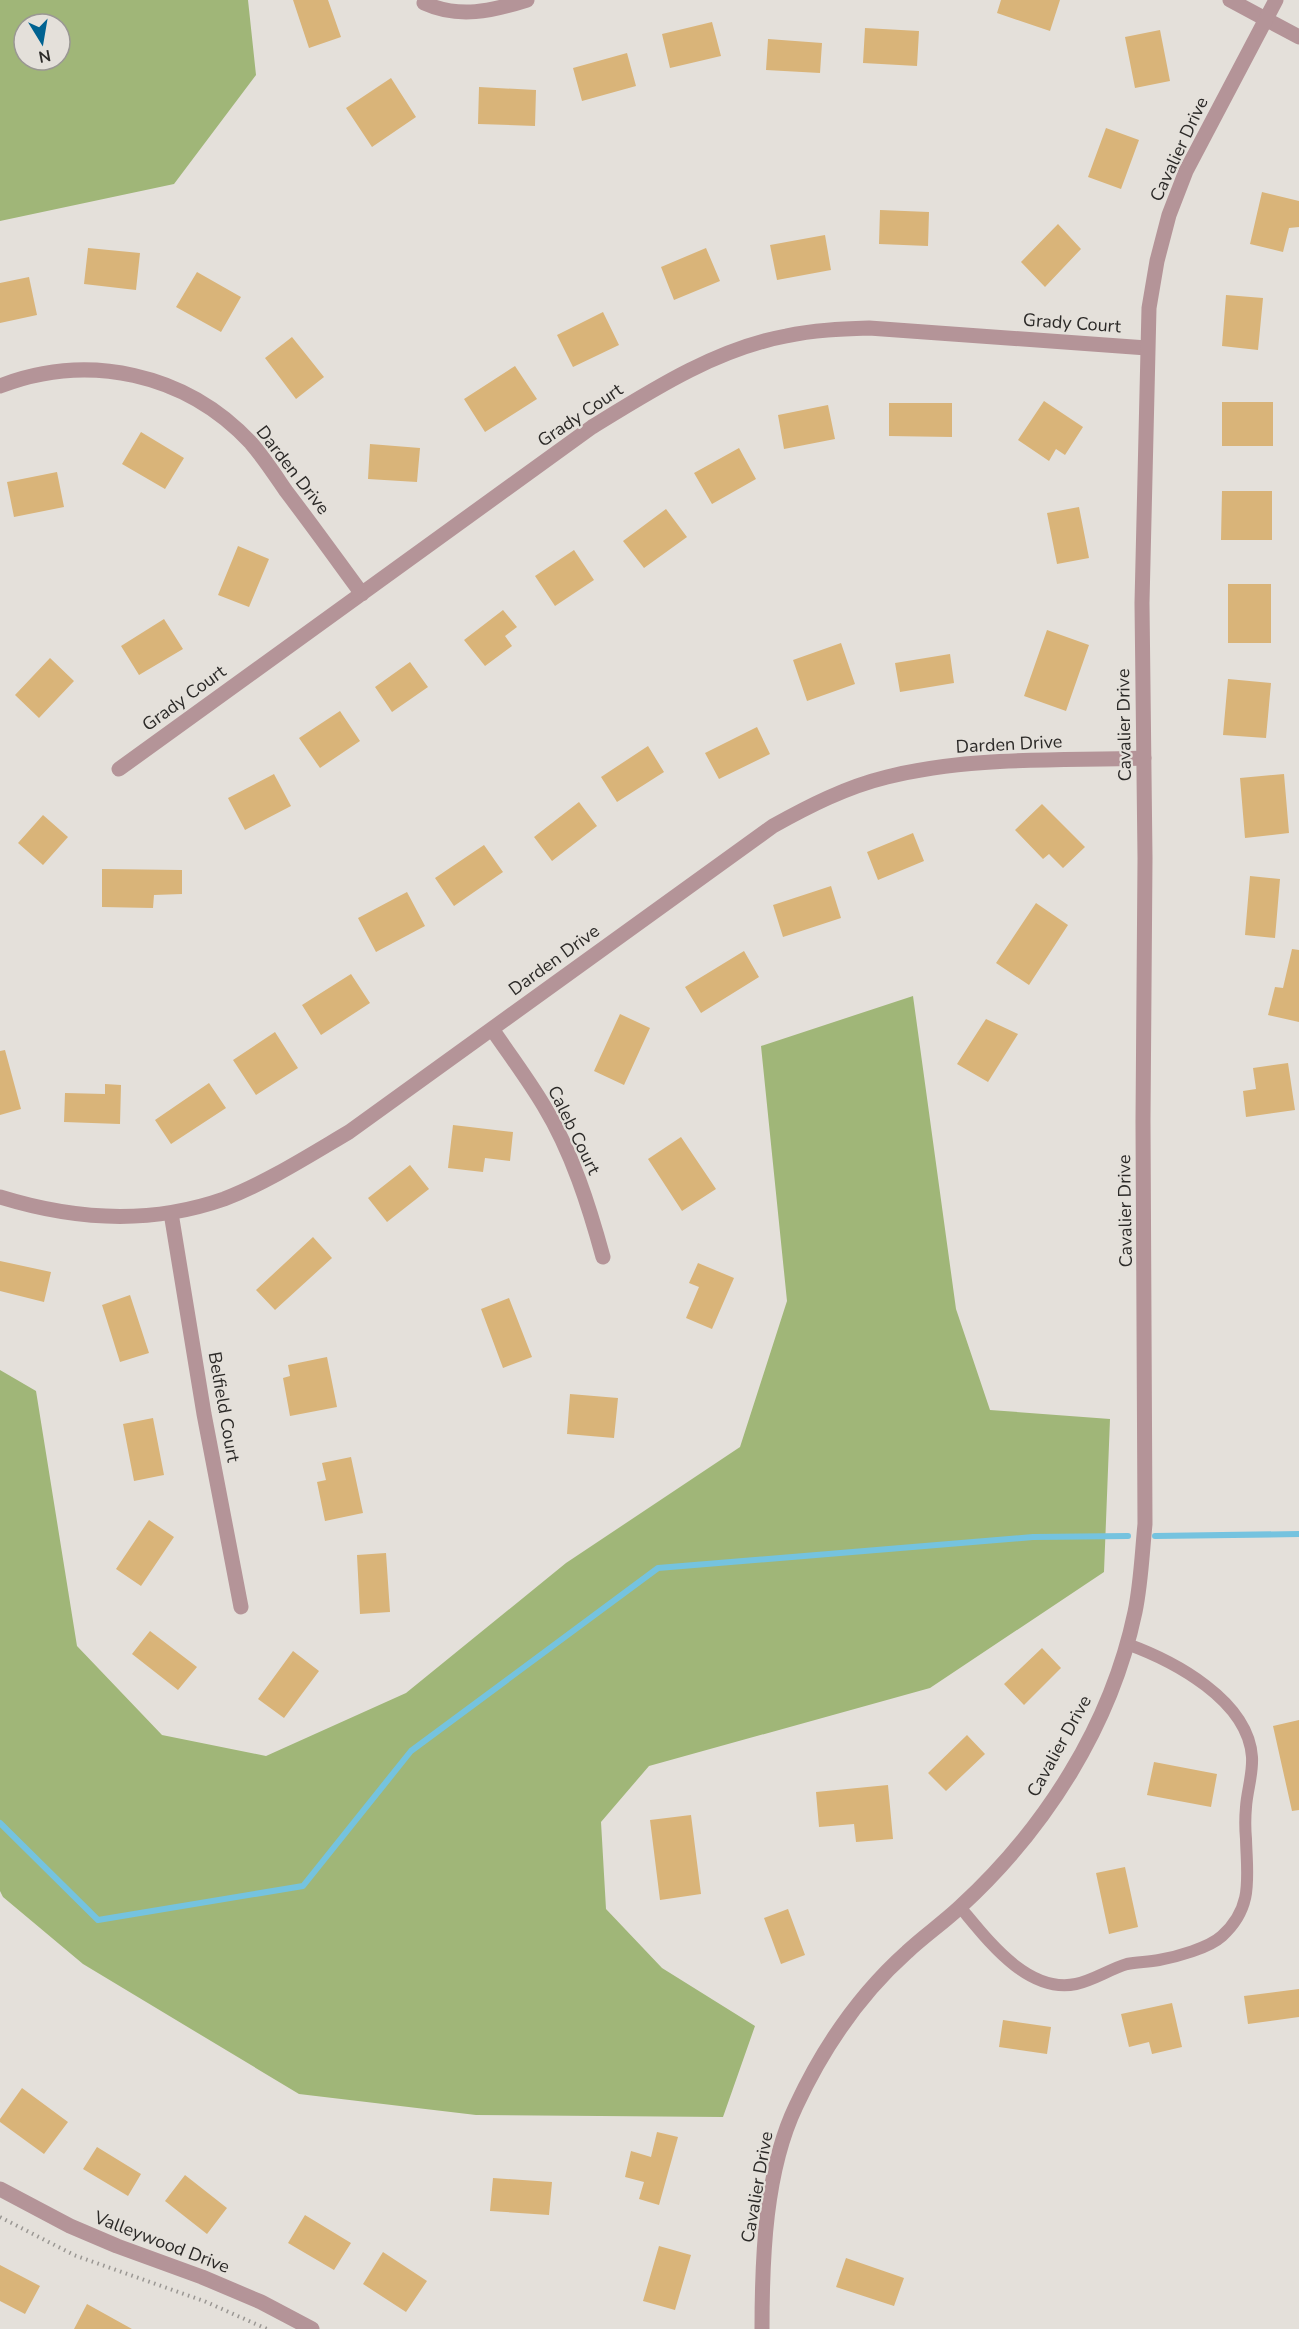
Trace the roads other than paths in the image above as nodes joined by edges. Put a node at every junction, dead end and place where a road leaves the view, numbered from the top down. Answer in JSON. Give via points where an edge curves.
{"nodes":[{"id":1,"x":527,"y":0,"type":"edge"},
{"id":2,"x":1230,"y":0,"type":"edge"},
{"id":3,"x":1276,"y":0,"type":"edge"},
{"id":4,"x":424,"y":3,"type":"dead end"},
{"id":5,"x":1265,"y":19,"type":"junction"},
{"id":6,"x":1299,"y":37,"type":"edge"},
{"id":7,"x":1147,"y":348,"type":"junction"},
{"id":8,"x":0,"y":386,"type":"edge"},
{"id":9,"x":362,"y":594,"type":"junction"},
{"id":10,"x":1144,"y":758,"type":"junction"},
{"id":11,"x":119,"y":769,"type":"dead end"},
{"id":12,"x":492,"y":1029,"type":"junction"},
{"id":13,"x":0,"y":1197,"type":"edge"},
{"id":14,"x":171,"y":1213,"type":"junction"},
{"id":15,"x":603,"y":1257,"type":"dead end"},
{"id":16,"x":241,"y":1607,"type":"dead end"},
{"id":17,"x":1127,"y":1644,"type":"junction"},
{"id":18,"x":960,"y":1907,"type":"junction"},
{"id":19,"x":0,"y":2189,"type":"edge"},
{"id":20,"x":312,"y":2329,"type":"edge"},
{"id":21,"x":762,"y":2329,"type":"edge"}],
"edges":[{"from":1,"to":4,"type":"street","via":[[472,13],[441,11]]},
{"from":2,"to":5,"type":"street"},
{"from":3,"to":5,"type":"street","name":"Cavalier Drive"},
{"from":5,"to":6,"type":"street"},
{"from":5,"to":7,"type":"street","name":"Cavalier Drive","via":[[1186,171],[1169,215],[1149,308]]},
{"from":7,"to":9,"type":"street","name":"Grady Court","via":[[869,328],[795,334],[744,347],[647,393],[592,427]]},
{"from":7,"to":10,"type":"street","name":"Cavalier Drive","via":[[1142,603]]},
{"from":8,"to":9,"type":"street","name":"Darden Drive","via":[[44,373],[102,369],[147,379],[199,401],[252,444]]},
{"from":9,"to":11,"type":"street","name":"Grady Court"},
{"from":10,"to":12,"type":"street","name":"Darden Drive","via":[[939,767],[852,787],[773,826]]},
{"from":10,"to":17,"type":"street","name":"Cavalier Drive","via":[[1145,1524],[1141,1573]]},
{"from":12,"to":14,"type":"street","name":"Darden Drive","via":[[349,1132],[295,1163],[226,1198]]},
{"from":12,"to":15,"type":"street","name":"Caleb Court","via":[[545,1107],[573,1166]]},
{"from":13,"to":14,"type":"street","name":"Darden Drive","via":[[39,1209],[86,1216]]},
{"from":14,"to":16,"type":"street","name":"Belfield Court"},
{"from":17,"to":18,"type":"street","name":"Cavalier Drive","via":[[1094,1731],[1069,1776],[1011,1855]]},
{"from":17,"to":18,"type":"lane","via":[[1186,1670],[1211,1690],[1243,1727],[1250,1743],[1246,1808],[1249,1883],[1245,1903],[1234,1924],[1220,1938],[1191,1951],[1128,1964],[1076,1984],[1063,1984],[1041,1980],[1020,1970]]},
{"from":18,"to":21,"type":"street","name":"Cavalier Drive","via":[[906,1952],[872,1987],[843,2024],[796,2107],[785,2134],[770,2205]]},
{"from":19,"to":20,"type":"street","name":"Valleywood Drive","via":[[70,2226],[261,2302]]}]}
